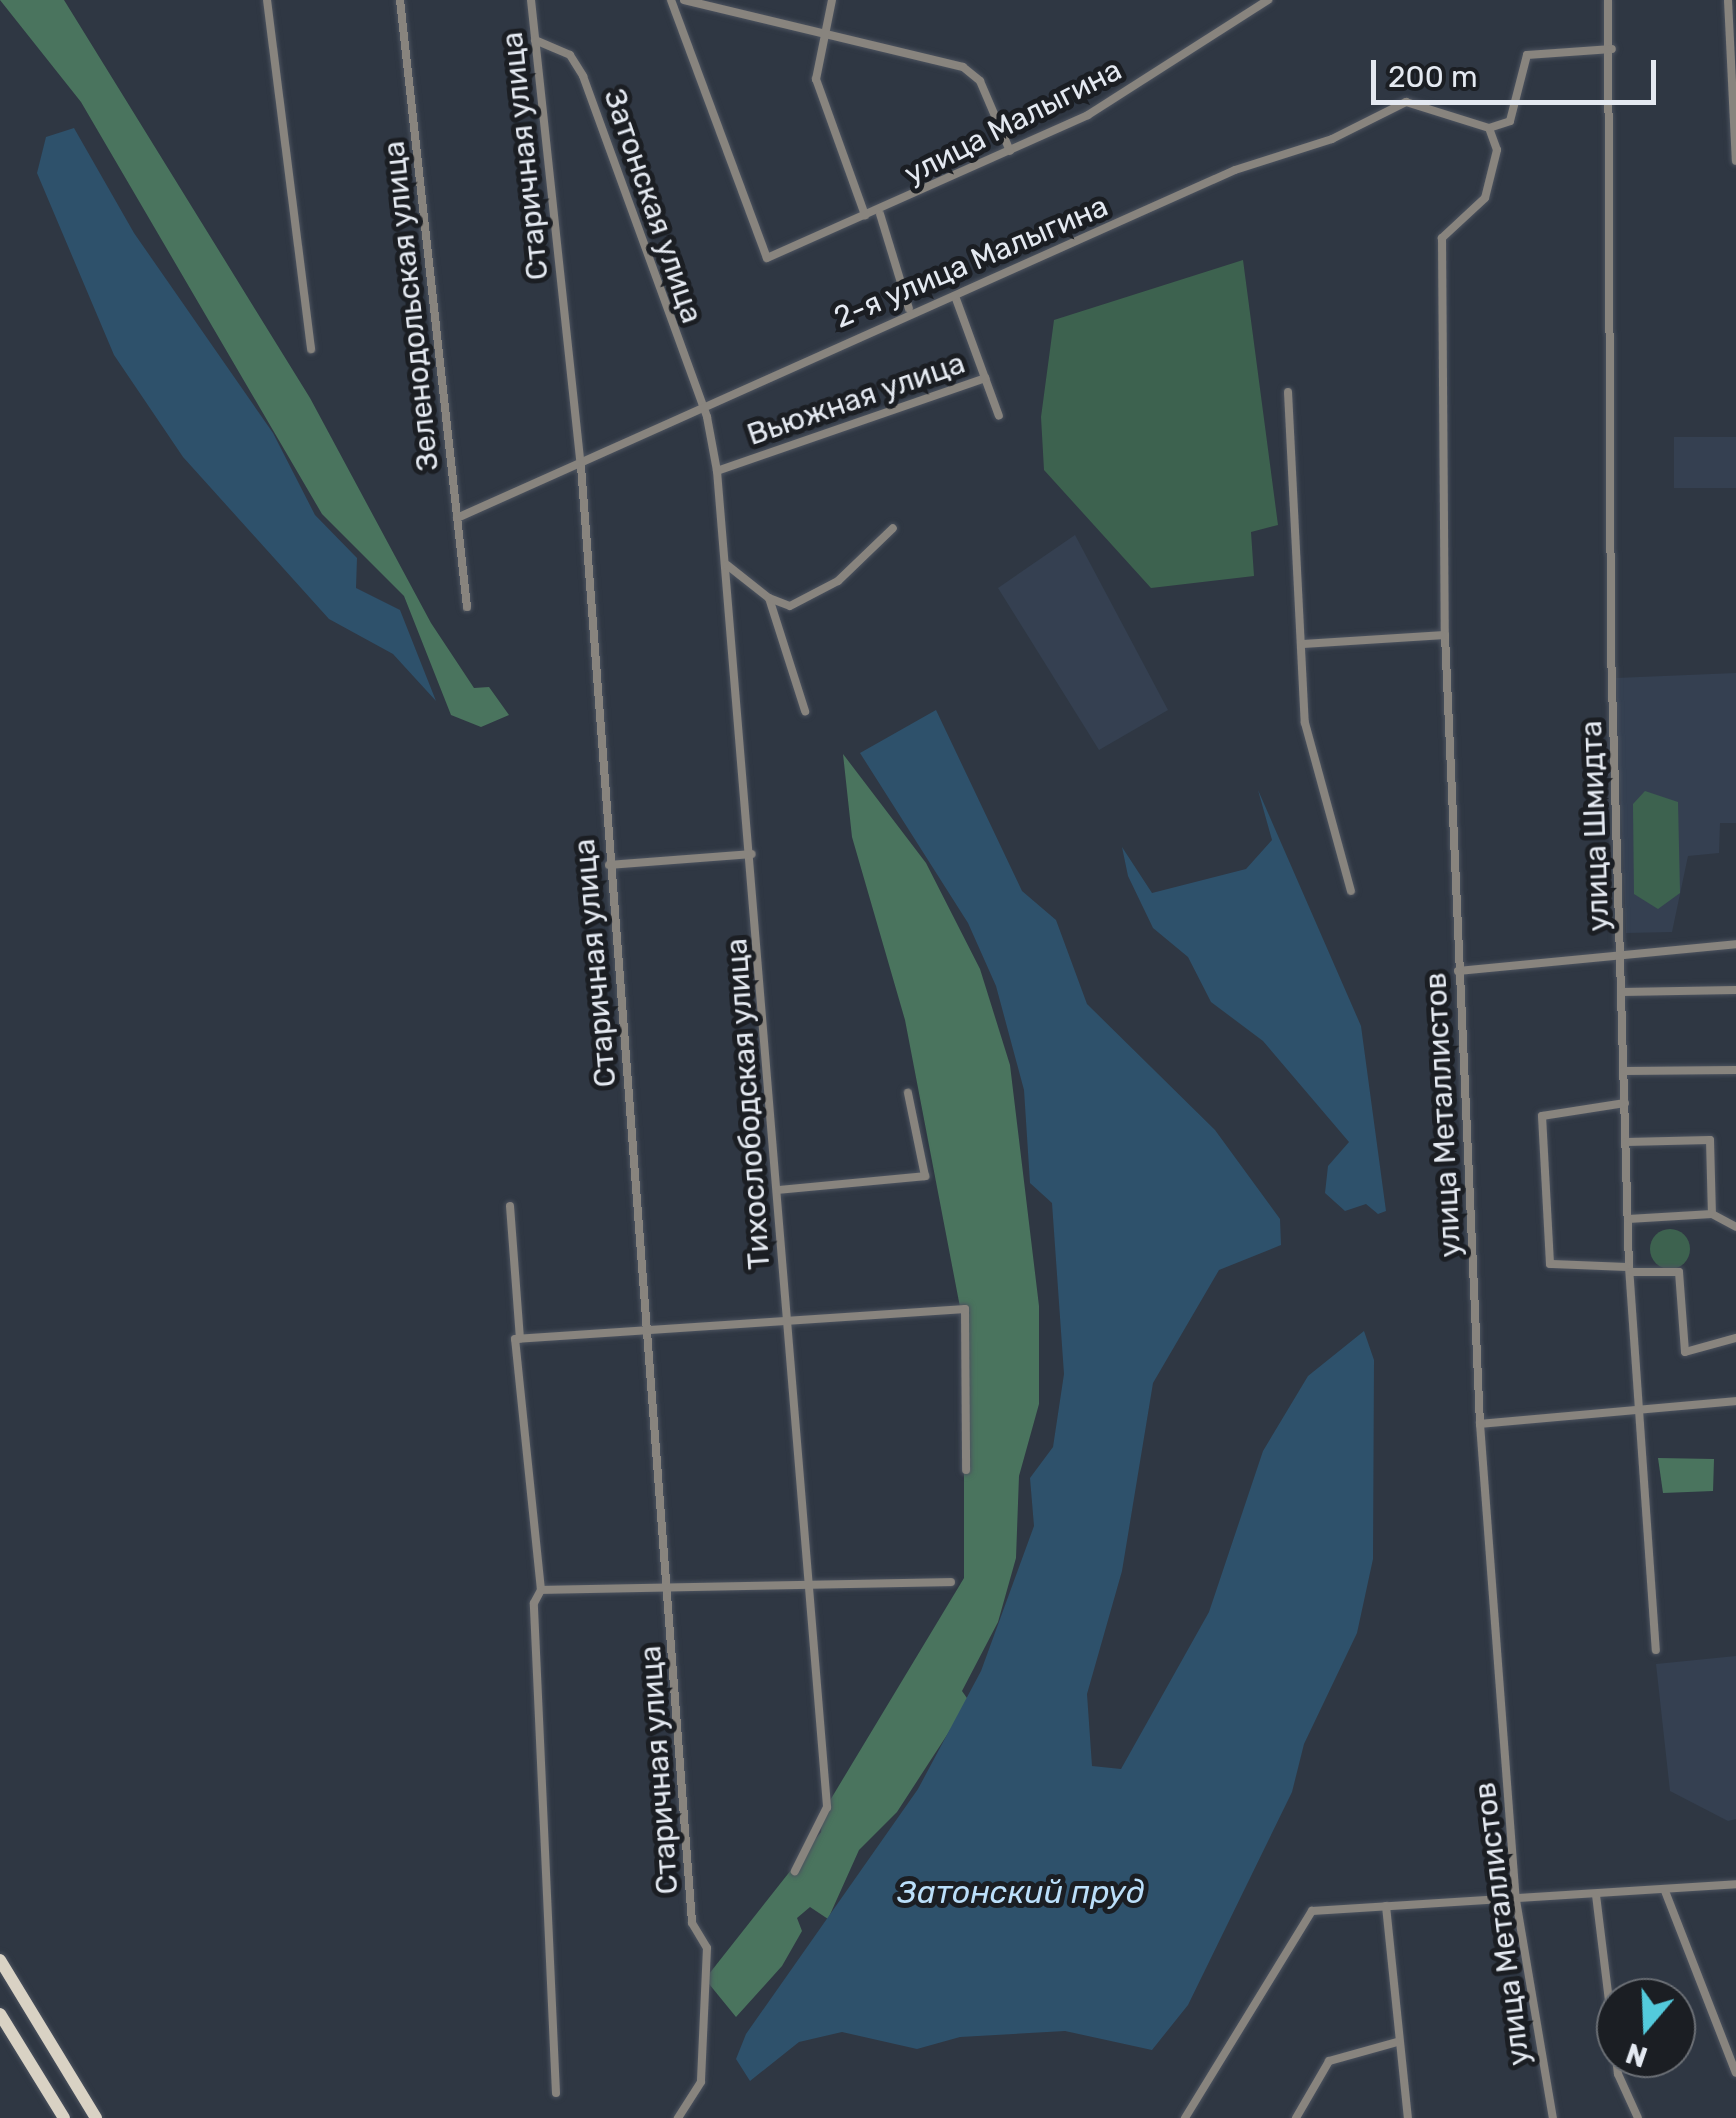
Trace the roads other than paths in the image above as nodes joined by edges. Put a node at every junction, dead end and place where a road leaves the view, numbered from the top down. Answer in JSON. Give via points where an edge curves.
{"nodes":[{"id":1,"x":267,"y":0,"type":"edge"},
{"id":2,"x":400,"y":0,"type":"edge"},
{"id":3,"x":531,"y":0,"type":"edge"},
{"id":4,"x":671,"y":0,"type":"edge"},
{"id":5,"x":684,"y":0,"type":"edge"},
{"id":6,"x":832,"y":0,"type":"edge"},
{"id":7,"x":1268,"y":0,"type":"edge"},
{"id":8,"x":1608,"y":0,"type":"edge"},
{"id":9,"x":1728,"y":0,"type":"edge"},
{"id":10,"x":823,"y":34,"type":"junction"},
{"id":11,"x":535,"y":40,"type":"junction"},
{"id":12,"x":1612,"y":49,"type":"junction"},
{"id":13,"x":1488,"y":128,"type":"junction"},
{"id":14,"x":1010,"y":151,"type":"junction"},
{"id":15,"x":1736,"y":161,"type":"edge"},
{"id":16,"x":865,"y":214,"type":"junction"},
{"id":17,"x":880,"y":214,"type":"junction"},
{"id":18,"x":955,"y":296,"type":"junction"},
{"id":19,"x":909,"y":309,"type":"junction"},
{"id":20,"x":310,"y":349,"type":"dead end"},
{"id":21,"x":985,"y":378,"type":"junction"},
{"id":22,"x":1288,"y":392,"type":"dead end"},
{"id":23,"x":700,"y":411,"type":"junction"},
{"id":24,"x":999,"y":416,"type":"dead end"},
{"id":25,"x":581,"y":466,"type":"junction"},
{"id":26,"x":717,"y":472,"type":"junction"},
{"id":27,"x":457,"y":518,"type":"junction"},
{"id":28,"x":893,"y":528,"type":"dead end"},
{"id":29,"x":727,"y":564,"type":"junction"},
{"id":30,"x":769,"y":598,"type":"junction"},
{"id":31,"x":467,"y":607,"type":"dead end"},
{"id":32,"x":1445,"y":635,"type":"junction"},
{"id":33,"x":1303,"y":644,"type":"junction"},
{"id":34,"x":805,"y":711,"type":"dead end"},
{"id":35,"x":752,"y":854,"type":"junction"},
{"id":36,"x":609,"y":866,"type":"junction"},
{"id":37,"x":1351,"y":891,"type":"dead end"},
{"id":38,"x":1736,"y":944,"type":"edge"},
{"id":39,"x":1622,"y":951,"type":"junction"},
{"id":40,"x":1458,"y":971,"type":"junction"},
{"id":41,"x":1736,"y":990,"type":"edge"},
{"id":42,"x":1622,"y":992,"type":"junction"},
{"id":43,"x":1736,"y":1070,"type":"edge"},
{"id":44,"x":1624,"y":1072,"type":"junction"},
{"id":45,"x":908,"y":1092,"type":"dead end"},
{"id":46,"x":1625,"y":1102,"type":"junction"},
{"id":47,"x":1626,"y":1142,"type":"junction"},
{"id":48,"x":778,"y":1190,"type":"junction"},
{"id":49,"x":510,"y":1206,"type":"dead end"},
{"id":50,"x":1712,"y":1214,"type":"junction"},
{"id":51,"x":1628,"y":1219,"type":"junction"},
{"id":52,"x":1736,"y":1227,"type":"edge"},
{"id":53,"x":1629,"y":1269,"type":"junction"},
{"id":54,"x":786,"y":1322,"type":"junction"},
{"id":55,"x":650,"y":1331,"type":"junction"},
{"id":56,"x":1736,"y":1338,"type":"edge"},
{"id":57,"x":518,"y":1339,"type":"junction"},
{"id":58,"x":1736,"y":1402,"type":"edge"},
{"id":59,"x":1640,"y":1414,"type":"junction"},
{"id":60,"x":1480,"y":1424,"type":"junction"},
{"id":61,"x":966,"y":1470,"type":"dead end"},
{"id":62,"x":951,"y":1582,"type":"dead end"},
{"id":63,"x":809,"y":1587,"type":"junction"},
{"id":64,"x":541,"y":1590,"type":"junction"},
{"id":65,"x":670,"y":1590,"type":"junction"},
{"id":66,"x":1656,"y":1650,"type":"dead end"},
{"id":67,"x":795,"y":1871,"type":"dead end"},
{"id":68,"x":1736,"y":1884,"type":"edge"},
{"id":69,"x":1664,"y":1891,"type":"junction"},
{"id":70,"x":1596,"y":1895,"type":"junction"},
{"id":71,"x":1516,"y":1900,"type":"junction"},
{"id":72,"x":1386,"y":1906,"type":"junction"},
{"id":73,"x":0,"y":1960,"type":"edge"},
{"id":74,"x":0,"y":2014,"type":"edge"},
{"id":75,"x":1396,"y":2042,"type":"junction"},
{"id":76,"x":1736,"y":2073,"type":"edge"},
{"id":77,"x":556,"y":2093,"type":"dead end"},
{"id":78,"x":64,"y":2118,"type":"edge"},
{"id":79,"x":96,"y":2118,"type":"edge"},
{"id":80,"x":678,"y":2118,"type":"edge"},
{"id":81,"x":1185,"y":2118,"type":"edge"},
{"id":82,"x":1296,"y":2118,"type":"edge"},
{"id":83,"x":1408,"y":2118,"type":"edge"},
{"id":84,"x":1554,"y":2118,"type":"edge"},
{"id":85,"x":1638,"y":2118,"type":"edge"}],
"edges":[{"from":1,"to":20,"type":"street"},
{"from":2,"to":27,"type":"street","name":"Зеленодольская улица"},
{"from":3,"to":11,"type":"street","name":"Старичная улица"},
{"from":4,"to":16,"type":"street","name":"улица Малыгина","via":[[767,258]]},
{"from":5,"to":10,"type":"street"},
{"from":6,"to":10,"type":"street"},
{"from":7,"to":14,"type":"street","name":"улица Малыгина","via":[[1088,115]]},
{"from":8,"to":12,"type":"street","name":"улица Шмидта"},
{"from":9,"to":15,"type":"street"},
{"from":10,"to":14,"type":"street","via":[[963,67],[980,81]]},
{"from":10,"to":16,"type":"street","via":[[816,79]]},
{"from":11,"to":23,"type":"street","name":"Затонская улица","via":[[570,56],[583,76]]},
{"from":11,"to":25,"type":"street","name":"Старичная улица"},
{"from":12,"to":13,"type":"street","via":[[1527,56],[1510,121]]},
{"from":12,"to":39,"type":"street","name":"улица Шмидта","via":[[1611,650]]},
{"from":13,"to":18,"type":"street","name":"2-я улица Малыгина","via":[[1406,102]]},
{"from":13,"to":32,"type":"street","name":"улица Металлистов","via":[[1498,150],[1484,198],[1442,238]]},
{"from":14,"to":17,"type":"street","name":"улица Малыгина"},
{"from":16,"to":17,"type":"street","name":"улица Малыгина"},
{"from":17,"to":19,"type":"street"},
{"from":18,"to":19,"type":"street","name":"2-я улица Малыгина"},
{"from":18,"to":21,"type":"street","name":"Вьюжная улица"},
{"from":19,"to":23,"type":"street","name":"2-я улица Малыгина"},
{"from":21,"to":24,"type":"street"},
{"from":21,"to":26,"type":"street","name":"Вьюжная улица"},
{"from":22,"to":33,"type":"street"},
{"from":23,"to":25,"type":"street","name":"2-я улица Малыгина"},
{"from":23,"to":26,"type":"street","name":"Тихослободская улица"},
{"from":25,"to":27,"type":"street","name":"2-я улица Малыгина"},
{"from":25,"to":36,"type":"street","name":"Старичная улица"},
{"from":26,"to":29,"type":"street","name":"Тихослободская улица"},
{"from":27,"to":31,"type":"street","name":"Зеленодольская улица"},
{"from":28,"to":30,"type":"street","via":[[838,581],[790,606]]},
{"from":29,"to":30,"type":"street"},
{"from":29,"to":35,"type":"street","name":"Тихослободская улица"},
{"from":30,"to":34,"type":"street"},
{"from":32,"to":33,"type":"street"},
{"from":32,"to":40,"type":"street","name":"улица Металлистов"},
{"from":33,"to":37,"type":"street","via":[[1316,788]]},
{"from":35,"to":36,"type":"street"},
{"from":35,"to":48,"type":"street","name":"Тихослободская улица"},
{"from":36,"to":55,"type":"street","name":"Старичная улица"},
{"from":38,"to":39,"type":"street"},
{"from":39,"to":40,"type":"street"},
{"from":39,"to":42,"type":"street","name":"улица Шмидта"},
{"from":40,"to":60,"type":"street","name":"улица Металлистов"},
{"from":41,"to":42,"type":"street"},
{"from":42,"to":44,"type":"street","name":"улица Шмидта"},
{"from":43,"to":44,"type":"street"},
{"from":44,"to":46,"type":"street","name":"улица Шмидта"},
{"from":45,"to":48,"type":"street","via":[[925,1176]]},
{"from":46,"to":47,"type":"street","name":"улица Шмидта"},
{"from":46,"to":53,"type":"street","via":[[1542,1116],[1550,1264]]},
{"from":47,"to":50,"type":"street","via":[[1710,1140]]},
{"from":47,"to":51,"type":"street","name":"улица Шмидта"},
{"from":48,"to":54,"type":"street","name":"Тихослободская улица"},
{"from":49,"to":57,"type":"street"},
{"from":50,"to":51,"type":"street"},
{"from":50,"to":52,"type":"street"},
{"from":51,"to":53,"type":"street","name":"улица Шмидта"},
{"from":53,"to":56,"type":"street","via":[[1679,1272],[1686,1352]]},
{"from":53,"to":59,"type":"street","name":"улица Шмидта"},
{"from":54,"to":55,"type":"street"},
{"from":54,"to":61,"type":"street","via":[[966,1309]]},
{"from":54,"to":63,"type":"street","name":"Тихослободская улица"},
{"from":55,"to":57,"type":"street"},
{"from":55,"to":65,"type":"street","name":"Старичная улица"},
{"from":57,"to":64,"type":"street","via":[[524,1493]]},
{"from":58,"to":59,"type":"street"},
{"from":59,"to":60,"type":"street"},
{"from":59,"to":66,"type":"street","name":"улица Шмидта"},
{"from":60,"to":71,"type":"street","name":"улица Металлистов"},
{"from":62,"to":63,"type":"street"},
{"from":63,"to":65,"type":"street"},
{"from":63,"to":67,"type":"street","name":"Тихослободская улица","via":[[823,1798]]},
{"from":64,"to":65,"type":"street"},
{"from":64,"to":77,"type":"street","via":[[534,1602]]},
{"from":65,"to":80,"type":"street","name":"Старичная улица","via":[[692,1923],[706,1948],[701,2082]]},
{"from":68,"to":69,"type":"street"},
{"from":69,"to":70,"type":"street"},
{"from":69,"to":76,"type":"street"},
{"from":70,"to":71,"type":"street"},
{"from":70,"to":85,"type":"street","via":[[1618,2074]]},
{"from":71,"to":72,"type":"street"},
{"from":71,"to":84,"type":"street","name":"улица Металлистов"},
{"from":72,"to":75,"type":"street"},
{"from":72,"to":81,"type":"street","via":[[1312,1911]]},
{"from":73,"to":79,"type":"main road"},
{"from":74,"to":78,"type":"main road"},
{"from":75,"to":82,"type":"street","via":[[1329,2061]]},
{"from":75,"to":83,"type":"street"}]}
